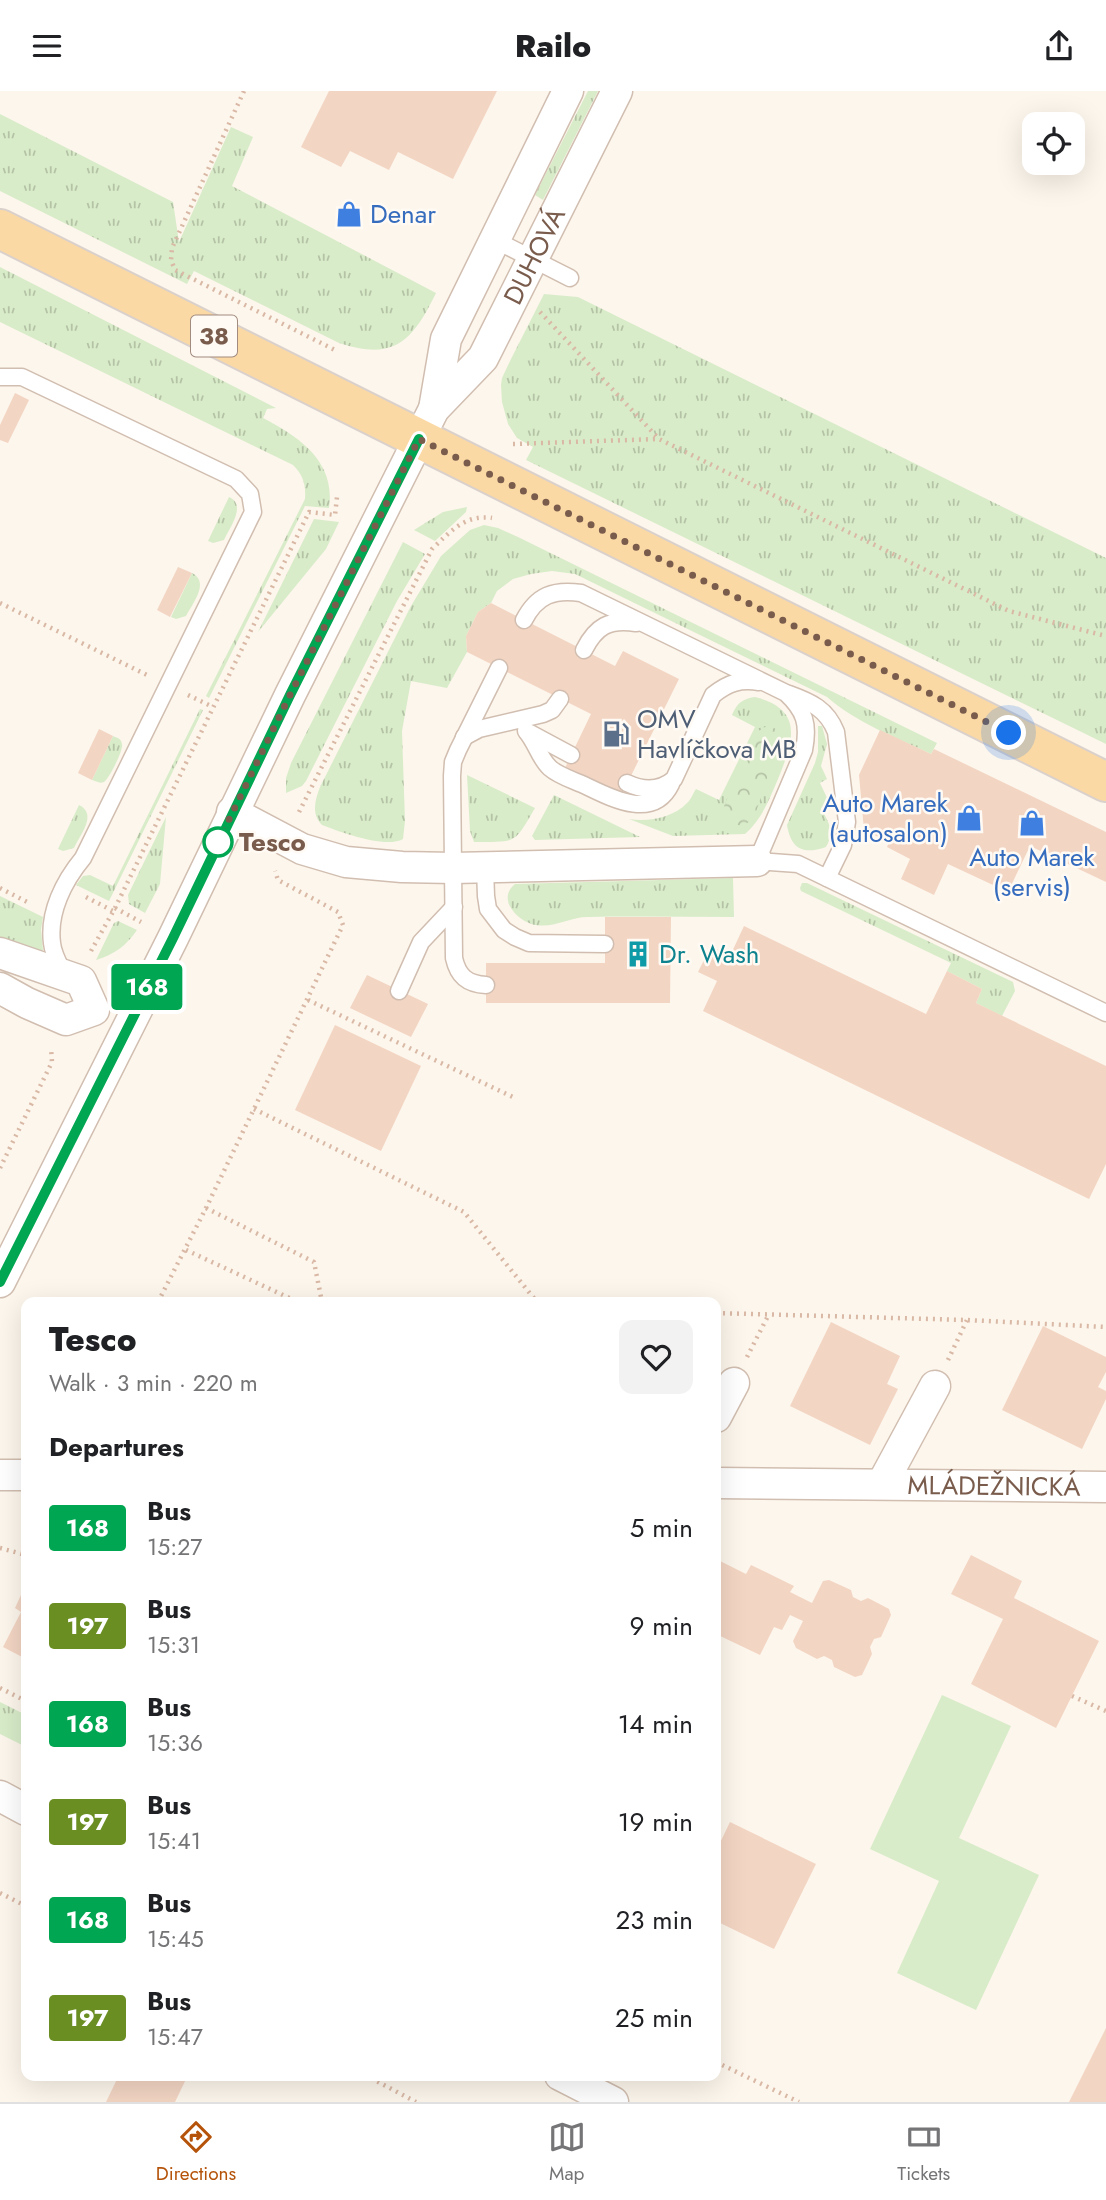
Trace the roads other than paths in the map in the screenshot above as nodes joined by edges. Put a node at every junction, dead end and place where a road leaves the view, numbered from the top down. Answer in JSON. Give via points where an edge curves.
{"nodes":[{"id":1,"x":568,"y":91,"type":"edge"},
{"id":2,"x":617,"y":91,"type":"edge"},
{"id":3,"x":0,"y":229,"type":"edge"},
{"id":4,"x":495,"y":240,"type":"junction"},
{"id":5,"x":532,"y":259,"type":"junction"},
{"id":6,"x":570,"y":278,"type":"dead end"},
{"id":7,"x":0,"y":377,"type":"edge"},
{"id":8,"x":427,"y":424,"type":"junction"},
{"id":9,"x":524,"y":620,"type":"dead end"},
{"id":10,"x":645,"y":624,"type":"junction"},
{"id":11,"x":584,"y":650,"type":"dead end"},
{"id":12,"x":499,"y":668,"type":"dead end"},
{"id":13,"x":765,"y":683,"type":"junction"},
{"id":14,"x":786,"y":693,"type":"junction"},
{"id":15,"x":560,"y":699,"type":"dead end"},
{"id":16,"x":500,"y":724,"type":"junction"},
{"id":17,"x":526,"y":731,"type":"junction"},
{"id":18,"x":464,"y":737,"type":"junction"},
{"id":19,"x":571,"y":755,"type":"dead end"},
{"id":20,"x":674,"y":779,"type":"junction"},
{"id":21,"x":1106,"y":782,"type":"edge"},
{"id":22,"x":627,"y":783,"type":"dead end"},
{"id":23,"x":232,"y":812,"type":"junction"},
{"id":24,"x":757,"y":861,"type":"junction"},
{"id":25,"x":485,"y":868,"type":"junction"},
{"id":26,"x":453,"y":869,"type":"junction"},
{"id":27,"x":827,"y":878,"type":"junction"},
{"id":28,"x":454,"y":907,"type":"junction"},
{"id":29,"x":606,"y":944,"type":"dead end"},
{"id":30,"x":0,"y":953,"type":"edge"},
{"id":31,"x":64,"y":974,"type":"junction"},
{"id":32,"x":486,"y":985,"type":"dead end"},
{"id":33,"x":0,"y":988,"type":"edge"},
{"id":34,"x":399,"y":991,"type":"dead end"},
{"id":35,"x":1106,"y":1013,"type":"edge"},
{"id":36,"x":111,"y":1018,"type":"junction"},
{"id":37,"x":0,"y":1282,"type":"edge"},
{"id":38,"x":734,"y":1383,"type":"road end"},
{"id":39,"x":935,"y":1386,"type":"road end"},
{"id":40,"x":721,"y":1408,"type":"edge"},
{"id":41,"x":0,"y":1475,"type":"edge"},
{"id":42,"x":21,"y":1475,"type":"edge"},
{"id":43,"x":721,"y":1483,"type":"edge"},
{"id":44,"x":882,"y":1484,"type":"junction"},
{"id":45,"x":1106,"y":1487,"type":"edge"},
{"id":46,"x":0,"y":1796,"type":"edge"},
{"id":47,"x":21,"y":1806,"type":"edge"},
{"id":48,"x":572,"y":2081,"type":"edge"},
{"id":49,"x":613,"y":2102,"type":"edge"}],
"edges":[{"from":1,"to":4,"type":"street","name":"DUHOVÁ"},
{"from":2,"to":5,"type":"street","name":"DUHOVÁ"},
{"from":3,"to":8,"type":"main road","number":"38"},
{"from":4,"to":5,"type":"lane"},
{"from":4,"to":8,"type":"street","name":"DUHOVÁ","via":[[446,339]]},
{"from":5,"to":6,"type":"lane"},
{"from":5,"to":8,"type":"street","name":"DUHOVÁ","via":[[483,358]]},
{"from":7,"to":31,"type":"lane","via":[[22,377],[236,479],[250,493],[253,512],[56,904],[52,944]]},
{"from":8,"to":21,"type":"main road","number":"38"},
{"from":8,"to":23,"type":"street"},
{"from":9,"to":10,"type":"lane","via":[[542,598],[569,591]]},
{"from":10,"to":11,"type":"lane","via":[[601,627]]},
{"from":10,"to":13,"type":"lane"},
{"from":12,"to":18,"type":"lane"},
{"from":13,"to":14,"type":"lane"},
{"from":13,"to":20,"type":"lane","via":[[735,681],[713,695]]},
{"from":14,"to":24,"type":"lane","via":[[798,705],[807,734]]},
{"from":14,"to":27,"type":"lane","via":[[821,709],[836,732],[847,822],[843,845]]},
{"from":15,"to":16,"type":"lane","via":[[543,714]]},
{"from":16,"to":17,"type":"lane"},
{"from":16,"to":18,"type":"lane"},
{"from":17,"to":19,"type":"lane"},
{"from":17,"to":20,"type":"lane","via":[[552,770],[617,801],[639,804],[658,800]]},
{"from":18,"to":26,"type":"lane","via":[[453,762]]},
{"from":20,"to":22,"type":"lane","via":[[646,789]]},
{"from":23,"to":26,"type":"street","via":[[302,849],[346,862]]},
{"from":23,"to":36,"type":"street","via":[[173,938]]},
{"from":24,"to":25,"type":"street"},
{"from":24,"to":27,"type":"lane","via":[[798,864]]},
{"from":25,"to":26,"type":"street"},
{"from":25,"to":29,"type":"lane","via":[[488,909],[515,937],[529,943]]},
{"from":26,"to":28,"type":"lane"},
{"from":27,"to":35,"type":"lane"},
{"from":28,"to":32,"type":"lane","via":[[457,970],[464,979]]},
{"from":28,"to":34,"type":"lane","via":[[421,942]]},
{"from":30,"to":31,"type":"street"},
{"from":31,"to":36,"type":"street","via":[[82,981]]},
{"from":33,"to":36,"type":"street","via":[[66,1020]]},
{"from":36,"to":37,"type":"street"},
{"from":38,"to":40,"type":"street"},
{"from":39,"to":44,"type":"street","name":"MLÁDEŽNICKÁ"},
{"from":41,"to":42,"type":"street"},
{"from":43,"to":44,"type":"street","name":"MLÁDEŽNICKÁ"},
{"from":44,"to":45,"type":"street","name":"MLÁDEŽNICKÁ"},
{"from":46,"to":47,"type":"street"},
{"from":48,"to":49,"type":"street"}]}
